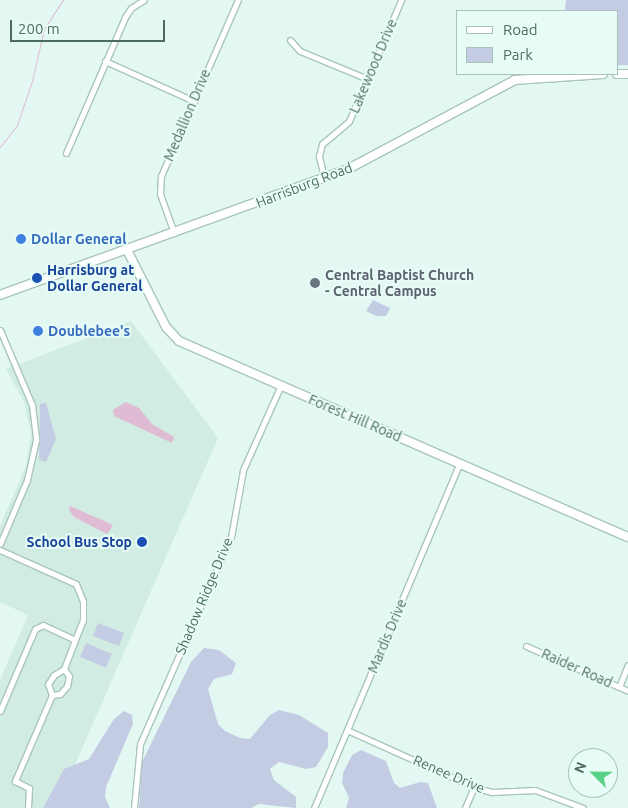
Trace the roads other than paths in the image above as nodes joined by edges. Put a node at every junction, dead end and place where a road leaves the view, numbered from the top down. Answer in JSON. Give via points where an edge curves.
{"nodes":[{"id":1,"x":144,"y":0,"type":"edge"},
{"id":2,"x":238,"y":0,"type":"edge"},
{"id":3,"x":401,"y":0,"type":"edge"},
{"id":4,"x":290,"y":40,"type":"dead end"},
{"id":5,"x":105,"y":61,"type":"junction"},
{"id":6,"x":578,"y":75,"type":"edge"},
{"id":7,"x":368,"y":79,"type":"junction"},
{"id":8,"x":194,"y":101,"type":"junction"},
{"id":9,"x":66,"y":153,"type":"dead end"},
{"id":10,"x":324,"y":178,"type":"junction"},
{"id":11,"x":174,"y":233,"type":"junction"},
{"id":12,"x":127,"y":250,"type":"junction"},
{"id":13,"x":0,"y":295,"type":"edge"},
{"id":14,"x":0,"y":330,"type":"edge"},
{"id":15,"x":281,"y":385,"type":"junction"},
{"id":16,"x":460,"y":463,"type":"junction"},
{"id":17,"x":628,"y":537,"type":"edge"},
{"id":18,"x":0,"y":544,"type":"edge"},
{"id":19,"x":0,"y":550,"type":"edge"},
{"id":20,"x":75,"y":640,"type":"junction"},
{"id":21,"x":526,"y":646,"type":"dead end"},
{"id":22,"x":628,"y":665,"type":"edge"},
{"id":23,"x":64,"y":669,"type":"junction"},
{"id":24,"x":618,"y":687,"type":"junction"},
{"id":25,"x":628,"y":691,"type":"edge"},
{"id":26,"x":52,"y":695,"type":"junction"},
{"id":27,"x":0,"y":711,"type":"edge"},
{"id":28,"x":347,"y":730,"type":"junction"},
{"id":29,"x":474,"y":787,"type":"junction"},
{"id":30,"x":28,"y":808,"type":"edge"},
{"id":31,"x":134,"y":808,"type":"edge"},
{"id":32,"x":314,"y":808,"type":"edge"},
{"id":33,"x":465,"y":808,"type":"edge"},
{"id":34,"x":583,"y":808,"type":"edge"}],
"edges":[{"from":1,"to":5,"type":"street","via":[[126,13]]},
{"from":2,"to":8,"type":"street","name":"Medallion Drive"},
{"from":3,"to":7,"type":"street","name":"Lakewood Drive"},
{"from":4,"to":7,"type":"street","via":[[300,51]]},
{"from":5,"to":8,"type":"street"},
{"from":5,"to":9,"type":"street"},
{"from":6,"to":10,"type":"main road","name":"Harrisburg Road","via":[[527,77],[502,84],[412,136]]},
{"from":7,"to":10,"type":"street","name":"Lakewood Drive","via":[[349,121],[322,144],[319,156]]},
{"from":8,"to":11,"type":"street","name":"Medallion Drive","via":[[160,182],[160,194]]},
{"from":10,"to":11,"type":"main road","name":"Harrisburg Road"},
{"from":11,"to":12,"type":"main road","name":"Harrisburg Road"},
{"from":12,"to":13,"type":"main road","name":"Harrisburg Road"},
{"from":12,"to":15,"type":"main road","name":"Forest Hill Road","via":[[166,327],[179,341]]},
{"from":14,"to":18,"type":"street","via":[[32,405],[36,440],[27,480]]},
{"from":15,"to":16,"type":"main road","name":"Forest Hill Road"},
{"from":15,"to":31,"type":"street","name":"Shadow Ridge Drive","via":[[243,470],[231,537],[140,744]]},
{"from":16,"to":17,"type":"main road","name":"Forest Hill Road"},
{"from":16,"to":28,"type":"street","name":"Mardis Drive"},
{"from":19,"to":20,"type":"street","via":[[76,584],[83,601],[83,620]]},
{"from":20,"to":23,"type":"street"},
{"from":20,"to":27,"type":"street","via":[[43,625],[35,629]]},
{"from":21,"to":24,"type":"street","name":"Raider Road"},
{"from":22,"to":24,"type":"street"},
{"from":23,"to":26,"type":"street","via":[[48,684]]},
{"from":23,"to":26,"type":"street","via":[[69,676],[67,686],[60,694]]},
{"from":24,"to":25,"type":"street","name":"Raider Road"},
{"from":26,"to":30,"type":"street","via":[[15,781],[30,788]]},
{"from":28,"to":29,"type":"street","name":"Renee Drive"},
{"from":28,"to":32,"type":"street","name":"Mardis Drive"},
{"from":29,"to":33,"type":"street"},
{"from":29,"to":34,"type":"street","name":"Renee Drive","via":[[492,792],[536,790]]}]}
